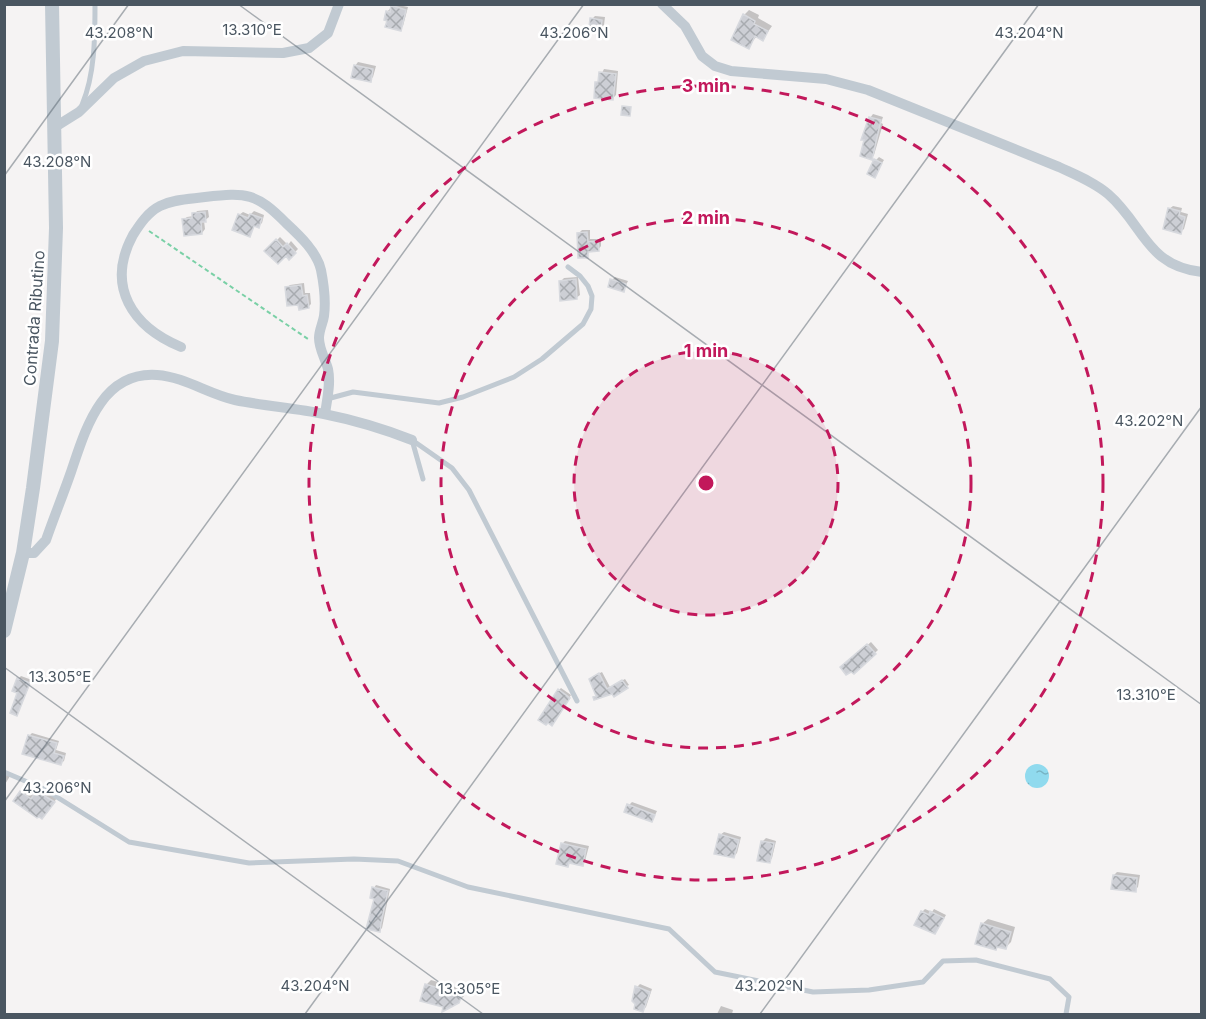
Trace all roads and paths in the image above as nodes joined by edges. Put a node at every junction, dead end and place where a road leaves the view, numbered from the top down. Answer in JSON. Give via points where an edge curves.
{"nodes":[{"id":1,"x":52,"y":4,"type":"edge"},
{"id":2,"x":95,"y":4,"type":"edge"},
{"id":3,"x":339,"y":4,"type":"edge"},
{"id":4,"x":662,"y":4,"type":"edge"},
{"id":5,"x":79,"y":112,"type":"junction"},
{"id":6,"x":55,"y":127,"type":"junction"},
{"id":7,"x":139,"y":224,"type":"junction"},
{"id":8,"x":568,"y":267,"type":"dead end"},
{"id":9,"x":1202,"y":272,"type":"edge"},
{"id":10,"x":320,"y":346,"type":"junction"},
{"id":11,"x":182,"y":347,"type":"dead end"},
{"id":12,"x":327,"y":399,"type":"junction"},
{"id":13,"x":325,"y":414,"type":"junction"},
{"id":14,"x":412,"y":440,"type":"junction"},
{"id":15,"x":423,"y":479,"type":"dead end"},
{"id":16,"x":23,"y":553,"type":"junction"},
{"id":17,"x":4,"y":631,"type":"edge"},
{"id":18,"x":577,"y":701,"type":"dead end"},
{"id":19,"x":4,"y":772,"type":"edge"},
{"id":20,"x":1065,"y":1014,"type":"edge"}],
"edges":[{"from":1,"to":6,"type":"street","name":"Contrada Ributino"},
{"from":2,"to":5,"type":"lane","via":[[95,41],[87,94]]},
{"from":3,"to":5,"type":"street","via":[[328,33],[309,48],[283,53],[183,51],[144,61],[114,78]]},
{"from":4,"to":9,"type":"street","via":[[684,27],[702,56],[715,66],[731,71],[826,79],[868,90],[1059,167],[1109,195],[1167,263]]},
{"from":5,"to":6,"type":"street"},
{"from":6,"to":16,"type":"street","name":"Contrada Ributino","via":[[52,341]]},
{"from":7,"to":10,"type":"path"},
{"from":7,"to":10,"type":"street","via":[[158,206],[174,200],[229,194],[259,199],[310,248],[320,267],[325,295]]},
{"from":7,"to":11,"type":"street","via":[[124,259],[124,293],[149,330]]},
{"from":8,"to":12,"type":"lane","via":[[588,286],[591,309],[583,324],[514,377],[439,403],[353,392]]},
{"from":10,"to":12,"type":"street","via":[[328,369]]},
{"from":12,"to":13,"type":"street"},
{"from":13,"to":14,"type":"street"},
{"from":13,"to":16,"type":"street","via":[[232,399],[174,377],[154,375],[122,383],[98,405],[88,424],[46,540],[34,553]]},
{"from":14,"to":15,"type":"lane"},
{"from":14,"to":18,"type":"lane","via":[[452,468],[469,490]]},
{"from":16,"to":17,"type":"street","name":"Contrada Ributino"},
{"from":19,"to":20,"type":"lane","via":[[44,789],[129,842],[249,863],[398,861],[468,887],[669,929],[715,972],[813,992],[870,990],[923,982],[943,961],[976,960],[1050,979],[1069,997]]}]}
